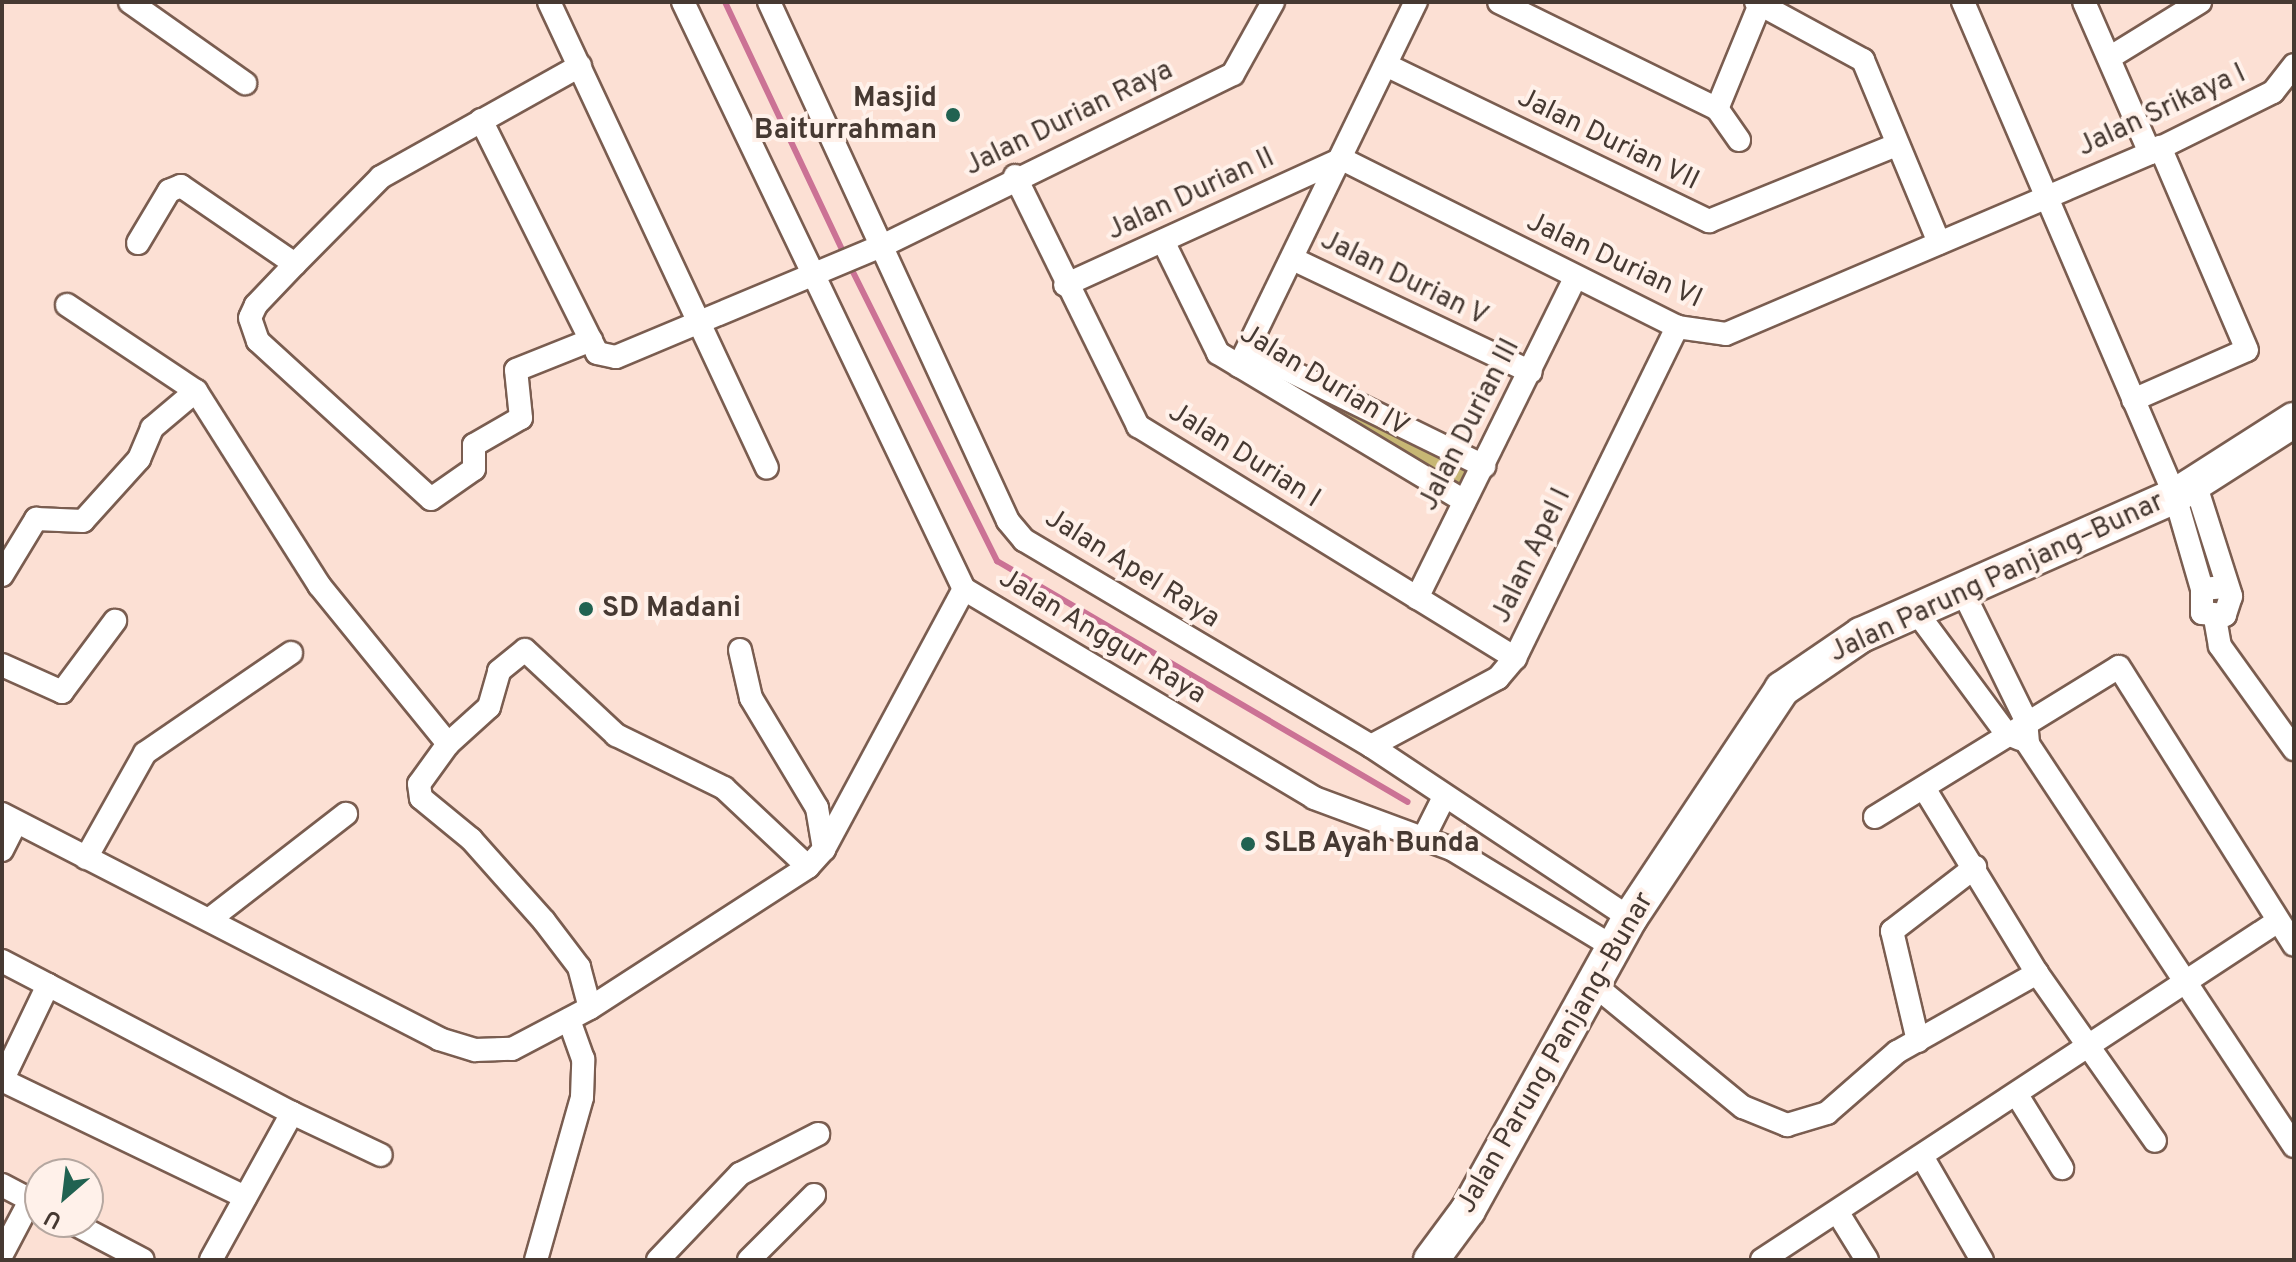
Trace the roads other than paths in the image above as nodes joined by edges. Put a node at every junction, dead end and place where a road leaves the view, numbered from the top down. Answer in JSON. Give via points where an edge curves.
{"nodes":[{"id":1,"x":130,"y":2,"type":"edge"},
{"id":2,"x":549,"y":2,"type":"edge"},
{"id":3,"x":683,"y":2,"type":"edge"},
{"id":4,"x":769,"y":2,"type":"edge"},
{"id":5,"x":1273,"y":2,"type":"edge"},
{"id":6,"x":1416,"y":2,"type":"edge"},
{"id":7,"x":1499,"y":2,"type":"edge"},
{"id":8,"x":1963,"y":2,"type":"edge"},
{"id":9,"x":2084,"y":2,"type":"edge"},
{"id":10,"x":1758,"y":3,"type":"edge"},
{"id":11,"x":2199,"y":3,"type":"edge"},
{"id":12,"x":2109,"y":58,"type":"junction"},
{"id":13,"x":1386,"y":65,"type":"junction"},
{"id":14,"x":2294,"y":65,"type":"edge"},
{"id":15,"x":580,"y":66,"type":"junction"},
{"id":16,"x":245,"y":83,"type":"dead end"},
{"id":17,"x":1717,"y":109,"type":"junction"},
{"id":18,"x":481,"y":120,"type":"junction"},
{"id":19,"x":1739,"y":140,"type":"dead end"},
{"id":20,"x":1896,"y":145,"type":"junction"},
{"id":21,"x":2155,"y":150,"type":"junction"},
{"id":22,"x":1342,"y":159,"type":"junction"},
{"id":23,"x":1015,"y":176,"type":"junction"},
{"id":24,"x":2044,"y":198,"type":"junction"},
{"id":25,"x":1163,"y":241,"type":"junction"},
{"id":26,"x":138,"y":243,"type":"dead end"},
{"id":27,"x":1939,"y":243,"type":"junction"},
{"id":28,"x":886,"y":244,"type":"junction"},
{"id":29,"x":1295,"y":260,"type":"junction"},
{"id":30,"x":295,"y":264,"type":"junction"},
{"id":31,"x":819,"y":271,"type":"junction"},
{"id":32,"x":1575,"y":279,"type":"junction"},
{"id":33,"x":1065,"y":285,"type":"junction"},
{"id":34,"x":67,"y":305,"type":"dead end"},
{"id":35,"x":703,"y":320,"type":"junction"},
{"id":36,"x":1677,"y":327,"type":"junction"},
{"id":37,"x":591,"y":340,"type":"junction"},
{"id":38,"x":1244,"y":359,"type":"junction"},
{"id":39,"x":1531,"y":372,"type":"junction"},
{"id":40,"x":196,"y":391,"type":"junction"},
{"id":41,"x":2133,"y":400,"type":"junction"},
{"id":42,"x":2294,"y":420,"type":"edge"},
{"id":43,"x":1484,"y":466,"type":"junction"},
{"id":44,"x":767,"y":468,"type":"dead end"},
{"id":45,"x":2185,"y":489,"type":"junction"},
{"id":46,"x":1464,"y":501,"type":"junction"},
{"id":47,"x":3,"y":568,"type":"edge"},
{"id":48,"x":2225,"y":587,"type":"junction"},
{"id":49,"x":964,"y":589,"type":"junction"},
{"id":50,"x":2202,"y":589,"type":"junction"},
{"id":51,"x":1962,"y":590,"type":"junction"},
{"id":52,"x":1417,"y":598,"type":"junction"},
{"id":53,"x":1915,"y":610,"type":"junction"},
{"id":54,"x":2215,"y":618,"type":"junction"},
{"id":55,"x":115,"y":621,"type":"dead end"},
{"id":56,"x":740,"y":650,"type":"dead end"},
{"id":57,"x":291,"y":653,"type":"dead end"},
{"id":58,"x":1515,"y":658,"type":"junction"},
{"id":59,"x":2,"y":665,"type":"edge"},
{"id":60,"x":2026,"y":720,"type":"junction"},
{"id":61,"x":2006,"y":733,"type":"junction"},
{"id":62,"x":448,"y":744,"type":"junction"},
{"id":63,"x":2028,"y":744,"type":"junction"},
{"id":64,"x":1371,"y":746,"type":"junction"},
{"id":65,"x":2294,"y":749,"type":"edge"},
{"id":66,"x":1924,"y":788,"type":"junction"},
{"id":67,"x":1444,"y":797,"type":"junction"},
{"id":68,"x":346,"y":814,"type":"dead end"},
{"id":69,"x":1875,"y":817,"type":"dead end"},
{"id":70,"x":9,"y":818,"type":"edge"},
{"id":71,"x":1423,"y":839,"type":"junction"},
{"id":72,"x":824,"y":849,"type":"junction"},
{"id":73,"x":2,"y":850,"type":"edge"},
{"id":74,"x":86,"y":858,"type":"junction"},
{"id":75,"x":808,"y":867,"type":"junction"},
{"id":76,"x":1975,"y":867,"type":"junction"},
{"id":77,"x":210,"y":919,"type":"junction"},
{"id":78,"x":2278,"y":921,"type":"junction"},
{"id":79,"x":1622,"y":933,"type":"junction"},
{"id":80,"x":2294,"y":945,"type":"edge"},
{"id":81,"x":2,"y":961,"type":"edge"},
{"id":82,"x":2037,"y":973,"type":"junction"},
{"id":83,"x":1593,"y":984,"type":"junction"},
{"id":84,"x":2188,"y":984,"type":"junction"},
{"id":85,"x":48,"y":985,"type":"junction"},
{"id":86,"x":590,"y":1008,"type":"junction"},
{"id":87,"x":569,"y":1020,"type":"junction"},
{"id":88,"x":1918,"y":1041,"type":"junction"},
{"id":89,"x":2091,"y":1046,"type":"junction"},
{"id":90,"x":2,"y":1080,"type":"edge"},
{"id":91,"x":2017,"y":1095,"type":"junction"},
{"id":92,"x":292,"y":1113,"type":"junction"},
{"id":93,"x":818,"y":1134,"type":"dead end"},
{"id":94,"x":2155,"y":1141,"type":"dead end"},
{"id":95,"x":2294,"y":1146,"type":"edge"},
{"id":96,"x":381,"y":1155,"type":"dead end"},
{"id":97,"x":1923,"y":1158,"type":"junction"},
{"id":98,"x":2062,"y":1168,"type":"dead end"},
{"id":99,"x":2,"y":1185,"type":"edge"},
{"id":100,"x":814,"y":1195,"type":"dead end"},
{"id":101,"x":24,"y":1196,"type":"edge"},
{"id":102,"x":245,"y":1197,"type":"junction"},
{"id":103,"x":1838,"y":1213,"type":"junction"},
{"id":104,"x":24,"y":1219,"type":"edge"},
{"id":105,"x":104,"y":1251,"type":"edge"},
{"id":106,"x":2,"y":1254,"type":"edge"},
{"id":107,"x":143,"y":1260,"type":"edge"},
{"id":108,"x":211,"y":1260,"type":"edge"},
{"id":109,"x":536,"y":1260,"type":"edge"},
{"id":110,"x":658,"y":1260,"type":"edge"},
{"id":111,"x":749,"y":1260,"type":"edge"},
{"id":112,"x":1431,"y":1260,"type":"edge"},
{"id":113,"x":1762,"y":1260,"type":"edge"},
{"id":114,"x":1867,"y":1260,"type":"edge"},
{"id":115,"x":1982,"y":1260,"type":"edge"}],
"edges":[{"from":1,"to":16,"type":"street"},
{"from":2,"to":15,"type":"street"},
{"from":3,"to":31,"type":"street","name":"Jalan Anggur Raya"},
{"from":4,"to":28,"type":"street","name":"Jalan Apel Raya"},
{"from":5,"to":23,"type":"street","name":"Jalan Durian Raya","via":[[1241,69]]},
{"from":6,"to":13,"type":"street"},
{"from":7,"to":17,"type":"street"},
{"from":8,"to":24,"type":"street"},
{"from":9,"to":12,"type":"street"},
{"from":10,"to":17,"type":"street"},
{"from":10,"to":20,"type":"street","via":[[1863,60]]},
{"from":11,"to":12,"type":"street"},
{"from":12,"to":21,"type":"street"},
{"from":13,"to":20,"type":"street","name":"Jalan Durian VII","via":[[1709,221]]},
{"from":13,"to":22,"type":"street"},
{"from":14,"to":21,"type":"street","name":"Jalan Srikaya I","via":[[2273,92]]},
{"from":15,"to":18,"type":"street"},
{"from":15,"to":35,"type":"street"},
{"from":17,"to":19,"type":"street"},
{"from":18,"to":30,"type":"street","via":[[381,177]]},
{"from":18,"to":37,"type":"street"},
{"from":20,"to":27,"type":"street"},
{"from":21,"to":24,"type":"street","name":"Jalan Srikaya I"},
{"from":21,"to":41,"type":"street","via":[[2247,350]]},
{"from":22,"to":25,"type":"street","name":"Jalan Durian II"},
{"from":22,"to":29,"type":"street"},
{"from":22,"to":32,"type":"street","name":"Jalan Durian VI"},
{"from":23,"to":28,"type":"street","name":"Jalan Durian Raya"},
{"from":23,"to":33,"type":"street","name":"Jalan Durian I"},
{"from":24,"to":27,"type":"street","name":"Jalan Durian VI"},
{"from":24,"to":41,"type":"street"},
{"from":25,"to":33,"type":"street","name":"Jalan Durian II"},
{"from":25,"to":38,"type":"street","name":"Jalan Durian IV","via":[[1208,343]]},
{"from":26,"to":30,"type":"street","via":[[169,191],[181,186]]},
{"from":27,"to":36,"type":"street","name":"Jalan Durian VI","via":[[1726,334]]},
{"from":28,"to":31,"type":"street","name":"Jalan Durian Raya"},
{"from":28,"to":64,"type":"street","name":"Jalan Apel Raya","via":[[1008,521],[1024,540]]},
{"from":29,"to":38,"type":"street"},
{"from":29,"to":39,"type":"street","name":"Jalan Durian V"},
{"from":30,"to":37,"type":"street","via":[[256,305],[250,326],[258,341],[431,499],[474,469],[474,445],[521,418],[516,370]]},
{"from":31,"to":35,"type":"street","name":"Jalan Durian Raya"},
{"from":31,"to":49,"type":"street","name":"Jalan Anggur Raya"},
{"from":32,"to":36,"type":"street","name":"Jalan Durian VI"},
{"from":32,"to":39,"type":"street","name":"Jalan Durian III"},
{"from":33,"to":52,"type":"street","name":"Jalan Durian I","via":[[1138,426]]},
{"from":34,"to":40,"type":"street"},
{"from":35,"to":37,"type":"street","name":"Jalan Durian Raya","via":[[616,357],[604,358]]},
{"from":35,"to":44,"type":"street"},
{"from":36,"to":58,"type":"street","name":"Jalan Apel I"},
{"from":38,"to":43,"type":"street"},
{"from":38,"to":46,"type":"street","name":"Jalan Durian IV"},
{"from":39,"to":43,"type":"street","name":"Jalan Durian III"},
{"from":40,"to":47,"type":"street","via":[[152,428],[139,459],[83,521],[42,515]]},
{"from":40,"to":62,"type":"street","via":[[319,585]]},
{"from":41,"to":45,"type":"street"},
{"from":42,"to":45,"type":"main road","name":"Jalan Parung Panjang–Bunar"},
{"from":43,"to":46,"type":"street","name":"Jalan Durian III"},
{"from":45,"to":48,"type":"street"},
{"from":45,"to":50,"type":"street"},
{"from":45,"to":51,"type":"main road","name":"Jalan Parung Panjang–Bunar","via":[[2086,540]]},
{"from":46,"to":52,"type":"street","name":"Jalan Durian III"},
{"from":48,"to":50,"type":"street"},
{"from":48,"to":54,"type":"street","via":[[2231,606]]},
{"from":49,"to":71,"type":"street","name":"Jalan Anggur Raya","via":[[1314,798]]},
{"from":49,"to":72,"type":"street"},
{"from":50,"to":54,"type":"street","via":[[2197,601]]},
{"from":51,"to":53,"type":"main road","name":"Jalan Parung Panjang–Bunar"},
{"from":51,"to":60,"type":"street"},
{"from":52,"to":58,"type":"street","name":"Jalan Durian I"},
{"from":53,"to":61,"type":"street"},
{"from":53,"to":79,"type":"main road","name":"Jalan Parung Panjang–Bunar","via":[[1809,666],[1782,689]]},
{"from":54,"to":65,"type":"street","via":[[2220,646]]},
{"from":55,"to":59,"type":"street","via":[[62,692]]},
{"from":56,"to":72,"type":"street","via":[[751,698],[808,787]]},
{"from":57,"to":74,"type":"street","via":[[145,753]]},
{"from":58,"to":64,"type":"street","name":"Jalan Apel I","via":[[1498,678]]},
{"from":60,"to":61,"type":"street"},
{"from":60,"to":63,"type":"street"},
{"from":60,"to":78,"type":"street","via":[[2111,667],[2125,671]]},
{"from":61,"to":63,"type":"street"},
{"from":61,"to":66,"type":"street"},
{"from":62,"to":75,"type":"street","via":[[489,707],[499,671],[525,650],[616,735],[724,788]]},
{"from":62,"to":86,"type":"street","via":[[419,784],[421,798],[471,839],[544,921],[579,967]]},
{"from":63,"to":84,"type":"street"},
{"from":64,"to":67,"type":"street","name":"Jalan Apel Raya"},
{"from":66,"to":69,"type":"street"},
{"from":66,"to":76,"type":"street"},
{"from":67,"to":71,"type":"street"},
{"from":67,"to":79,"type":"street","name":"Jalan Apel Raya"},
{"from":68,"to":77,"type":"street"},
{"from":70,"to":73,"type":"street"},
{"from":70,"to":74,"type":"street"},
{"from":71,"to":79,"type":"street","name":"Jalan Anggur Raya"},
{"from":72,"to":75,"type":"street"},
{"from":74,"to":77,"type":"street"},
{"from":75,"to":86,"type":"street"},
{"from":76,"to":82,"type":"street"},
{"from":76,"to":88,"type":"street","via":[[1892,931]]},
{"from":77,"to":87,"type":"street","via":[[475,1050],[512,1049]]},
{"from":78,"to":80,"type":"street"},
{"from":78,"to":84,"type":"street"},
{"from":79,"to":83,"type":"main road","name":"Jalan Parung Panjang–Bunar"},
{"from":81,"to":85,"type":"street"},
{"from":82,"to":88,"type":"street"},
{"from":82,"to":89,"type":"street"},
{"from":83,"to":88,"type":"street","via":[[1766,1122],[1807,1123],[1827,1113]]},
{"from":83,"to":112,"type":"main road","name":"Jalan Parung Panjang–Bunar","via":[[1468,1210]]},
{"from":84,"to":89,"type":"street"},
{"from":84,"to":95,"type":"street"},
{"from":85,"to":90,"type":"street"},
{"from":85,"to":92,"type":"street"},
{"from":86,"to":87,"type":"street"},
{"from":87,"to":109,"type":"street","via":[[583,1059],[582,1097]]},
{"from":89,"to":91,"type":"street"},
{"from":89,"to":94,"type":"street"},
{"from":90,"to":102,"type":"street"},
{"from":91,"to":97,"type":"street"},
{"from":91,"to":98,"type":"street"},
{"from":92,"to":96,"type":"street"},
{"from":92,"to":102,"type":"street"},
{"from":93,"to":110,"type":"street","via":[[740,1174]]},
{"from":97,"to":103,"type":"street"},
{"from":97,"to":115,"type":"street"},
{"from":99,"to":101,"type":"street"},
{"from":100,"to":111,"type":"street"},
{"from":102,"to":108,"type":"street"},
{"from":103,"to":113,"type":"street"},
{"from":103,"to":114,"type":"street"},
{"from":104,"to":106,"type":"street"},
{"from":105,"to":107,"type":"street"}]}
